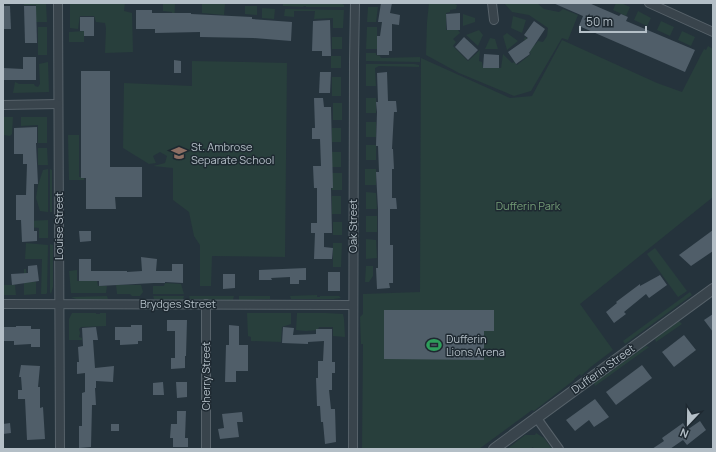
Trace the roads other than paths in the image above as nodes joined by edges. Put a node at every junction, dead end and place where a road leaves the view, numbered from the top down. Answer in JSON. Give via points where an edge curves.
{"nodes":[{"id":1,"x":58,"y":3,"type":"edge"},
{"id":2,"x":355,"y":3,"type":"edge"},
{"id":3,"x":492,"y":3,"type":"edge"},
{"id":4,"x":649,"y":3,"type":"edge"},
{"id":5,"x":494,"y":20,"type":"dead end"},
{"id":6,"x":713,"y":32,"type":"edge"},
{"id":7,"x":58,"y":104,"type":"junction"},
{"id":8,"x":3,"y":105,"type":"edge"},
{"id":9,"x":713,"y":289,"type":"edge"},
{"id":10,"x":3,"y":304,"type":"edge"},
{"id":11,"x":60,"y":304,"type":"junction"},
{"id":12,"x":206,"y":304,"type":"junction"},
{"id":13,"x":352,"y":305,"type":"junction"},
{"id":14,"x":536,"y":417,"type":"junction"},
{"id":15,"x":60,"y":449,"type":"edge"},
{"id":16,"x":206,"y":449,"type":"edge"},
{"id":17,"x":352,"y":449,"type":"edge"},
{"id":18,"x":494,"y":449,"type":"edge"},
{"id":19,"x":559,"y":449,"type":"edge"}],
"edges":[{"from":1,"to":7,"type":"street","name":"Louise Street"},
{"from":2,"to":13,"type":"street","name":"Oak Street"},
{"from":3,"to":5,"type":"street"},
{"from":4,"to":6,"type":"street"},
{"from":7,"to":8,"type":"street"},
{"from":7,"to":11,"type":"street","name":"Louise Street"},
{"from":9,"to":14,"type":"street","name":"Dufferin Street"},
{"from":10,"to":11,"type":"street","name":"Brydges Street"},
{"from":11,"to":12,"type":"street","name":"Brydges Street"},
{"from":11,"to":15,"type":"street","name":"Louise Street"},
{"from":12,"to":13,"type":"street","name":"Brydges Street"},
{"from":12,"to":16,"type":"street","name":"Cherry Street"},
{"from":13,"to":17,"type":"street","name":"Oak Street"},
{"from":14,"to":18,"type":"street","name":"Dufferin Street"},
{"from":14,"to":19,"type":"street"}]}
